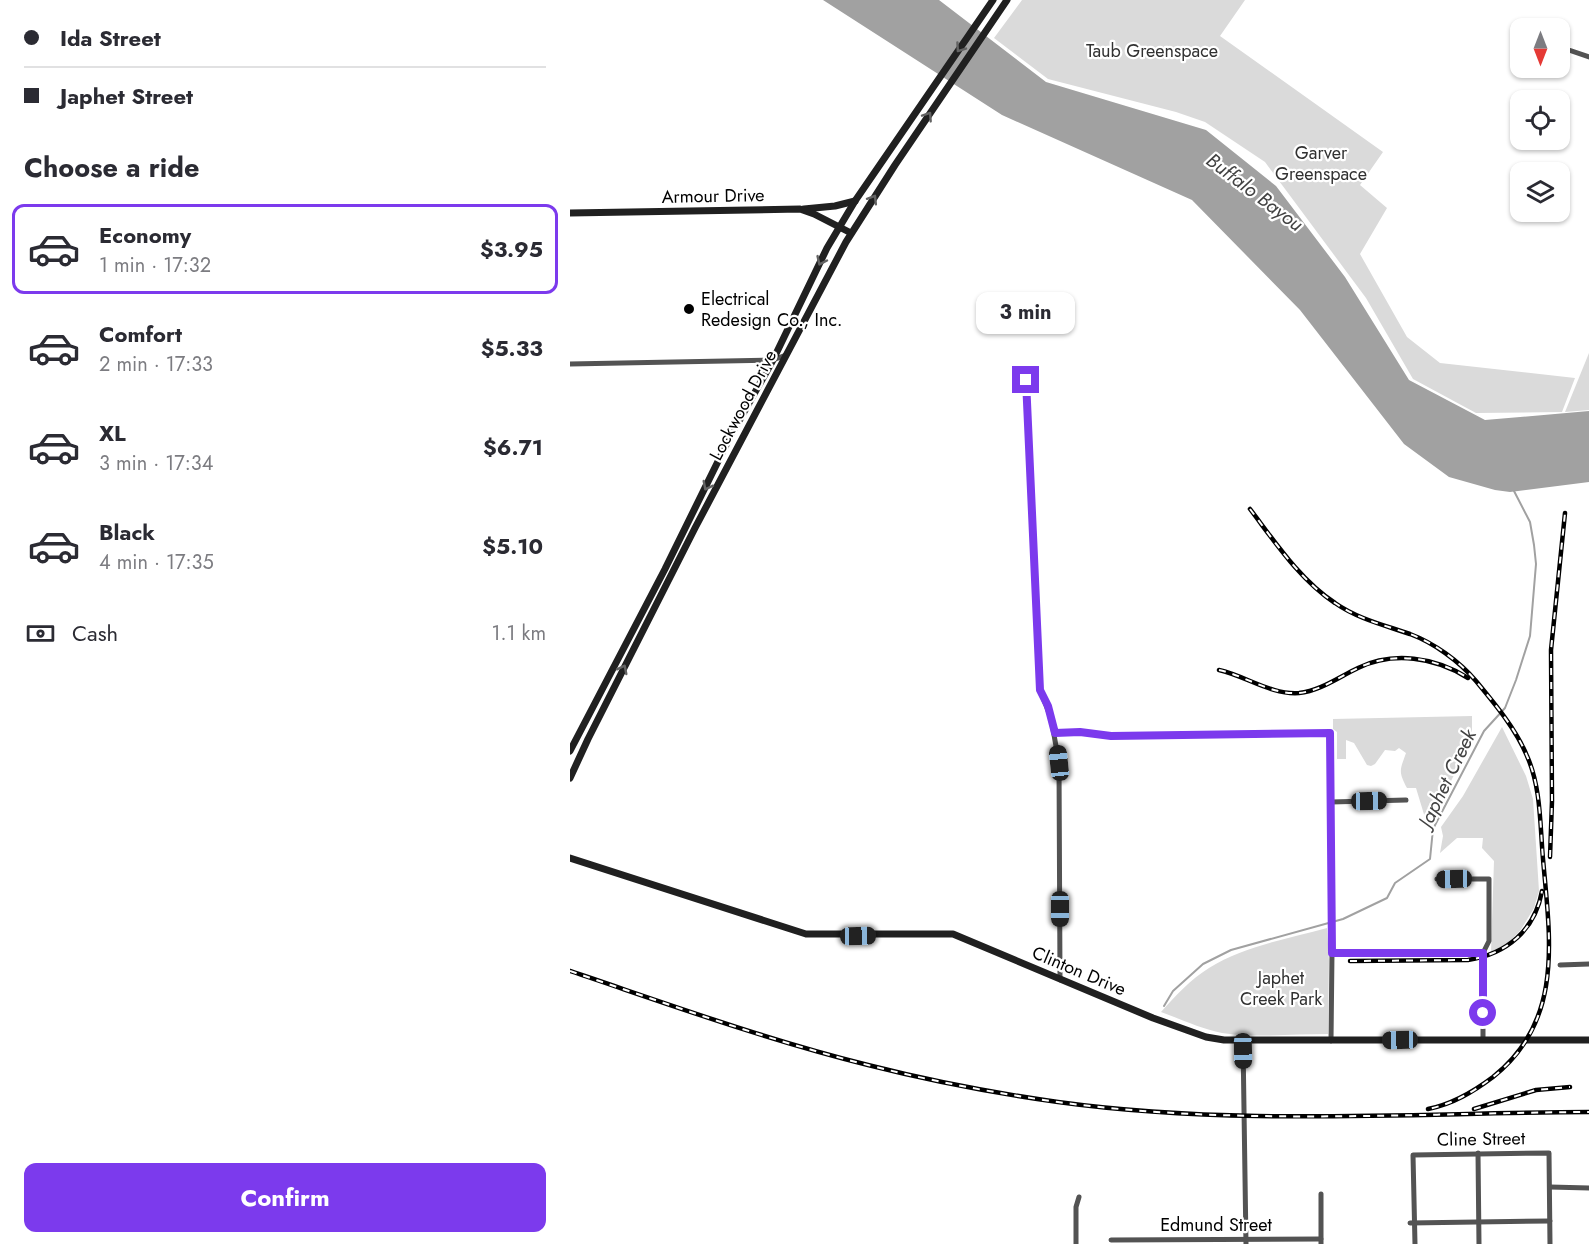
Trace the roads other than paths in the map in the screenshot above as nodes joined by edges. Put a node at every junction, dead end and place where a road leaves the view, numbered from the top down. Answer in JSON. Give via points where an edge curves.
{"nodes":[{"id":1,"x":993,"y":0,"type":"edge"},
{"id":2,"x":1007,"y":0,"type":"edge"},
{"id":3,"x":1570,"y":50,"type":"edge"},
{"id":4,"x":1589,"y":57,"type":"edge"},
{"id":5,"x":855,"y":201,"type":"junction"},
{"id":6,"x":800,"y":209,"type":"junction"},
{"id":7,"x":570,"y":213,"type":"edge"},
{"id":8,"x":840,"y":227,"type":"junction"},
{"id":9,"x":851,"y":233,"type":"junction"},
{"id":10,"x":786,"y":355,"type":"junction"},
{"id":11,"x":772,"y":360,"type":"junction"},
{"id":12,"x":570,"y":364,"type":"edge"},
{"id":13,"x":1026,"y":380,"type":"dead end"},
{"id":14,"x":730,"y":437,"type":"junction"},
{"id":15,"x":739,"y":442,"type":"junction"},
{"id":16,"x":698,"y":503,"type":"junction"},
{"id":17,"x":706,"y":506,"type":"junction"},
{"id":18,"x":602,"y":688,"type":"junction"},
{"id":19,"x":611,"y":692,"type":"junction"},
{"id":20,"x":589,"y":714,"type":"junction"},
{"id":21,"x":598,"y":718,"type":"junction"},
{"id":22,"x":1055,"y":733,"type":"junction"},
{"id":23,"x":570,"y":751,"type":"edge"},
{"id":24,"x":570,"y":757,"type":"edge"},
{"id":25,"x":578,"y":761,"type":"junction"},
{"id":26,"x":570,"y":778,"type":"edge"},
{"id":27,"x":1406,"y":800,"type":"dead end"},
{"id":28,"x":1331,"y":802,"type":"junction"},
{"id":29,"x":570,"y":858,"type":"edge"},
{"id":30,"x":1437,"y":879,"type":"dead end"},
{"id":31,"x":1332,"y":950,"type":"junction"},
{"id":32,"x":1483,"y":953,"type":"junction"},
{"id":33,"x":1589,"y":964,"type":"edge"},
{"id":34,"x":1560,"y":965,"type":"dead end"},
{"id":35,"x":1060,"y":980,"type":"junction"},
{"id":36,"x":1483,"y":1040,"type":"junction"},
{"id":37,"x":1589,"y":1040,"type":"edge"},
{"id":38,"x":1331,"y":1041,"type":"junction"},
{"id":39,"x":1243,"y":1042,"type":"junction"},
{"id":40,"x":1478,"y":1154,"type":"junction"},
{"id":41,"x":1550,"y":1187,"type":"junction"},
{"id":42,"x":1589,"y":1188,"type":"edge"},
{"id":43,"x":1321,"y":1194,"type":"dead end"},
{"id":44,"x":1079,"y":1197,"type":"dead end"},
{"id":45,"x":1550,"y":1221,"type":"junction"},
{"id":46,"x":1479,"y":1222,"type":"junction"},
{"id":47,"x":1412,"y":1223,"type":"junction"},
{"id":48,"x":1111,"y":1240,"type":"dead end"},
{"id":49,"x":1321,"y":1241,"type":"edge"},
{"id":50,"x":1246,"y":1242,"type":"edge"},
{"id":51,"x":1076,"y":1244,"type":"edge"},
{"id":52,"x":1415,"y":1244,"type":"edge"},
{"id":53,"x":1479,"y":1244,"type":"edge"},
{"id":54,"x":1550,"y":1244,"type":"edge"}],
"edges":[{"from":1,"to":5,"type":"main road","name":"Lockwood Drive","one_way":true},
{"from":9,"to":2,"type":"main road","name":"Lockwood Drive","one_way":true},
{"from":3,"to":4,"type":"street"},
{"from":5,"to":6,"type":"main road","via":[[835,207]]},
{"from":5,"to":8,"type":"main road","name":"Lockwood Drive"},
{"from":6,"to":7,"type":"main road","name":"Armour Drive"},
{"from":6,"to":8,"type":"main road","name":"Armour Drive"},
{"from":8,"to":9,"type":"main road","name":"Armour Drive"},
{"from":8,"to":11,"type":"main road","name":"Lockwood Drive","one_way":true},
{"from":9,"to":10,"type":"main road","name":"Lockwood Drive"},
{"from":10,"to":11,"type":"street"},
{"from":10,"to":15,"type":"main road","name":"Lockwood Drive"},
{"from":11,"to":12,"type":"street"},
{"from":11,"to":14,"type":"main road","name":"Lockwood Drive"},
{"from":13,"to":22,"type":"street","via":[[1040,690]]},
{"from":14,"to":15,"type":"main road"},
{"from":14,"to":16,"type":"main road","name":"Lockwood Drive","one_way":true},
{"from":15,"to":17,"type":"main road","name":"Lockwood Drive"},
{"from":16,"to":17,"type":"main road"},
{"from":16,"to":18,"type":"main road","name":"Lockwood Drive"},
{"from":19,"to":17,"type":"main road","name":"Lockwood Drive","one_way":true},
{"from":18,"to":19,"type":"main road"},
{"from":18,"to":20,"type":"main road","name":"Lockwood Drive"},
{"from":19,"to":21,"type":"main road","name":"Lockwood Drive"},
{"from":20,"to":21,"type":"main road"},
{"from":20,"to":23,"type":"main road","name":"Lockwood Drive"},
{"from":21,"to":25,"type":"main road","name":"Lockwood Drive"},
{"from":22,"to":28,"type":"street","via":[[1111,736],[1330,733]]},
{"from":22,"to":35,"type":"street","via":[[1059,763]]},
{"from":24,"to":25,"type":"main road"},
{"from":25,"to":26,"type":"main road","name":"Lockwood Drive"},
{"from":27,"to":28,"type":"street"},
{"from":28,"to":31,"type":"street"},
{"from":29,"to":35,"type":"main road","name":"Clinton Drive","via":[[806,934],[953,934]]},
{"from":30,"to":32,"type":"street","via":[[1489,879],[1489,941]]},
{"from":31,"to":32,"type":"street"},
{"from":31,"to":38,"type":"street"},
{"from":32,"to":36,"type":"street"},
{"from":33,"to":34,"type":"street"},
{"from":35,"to":39,"type":"main road","name":"Clinton Drive","via":[[1206,1037]]},
{"from":36,"to":37,"type":"main road","name":"Clinton Drive"},
{"from":36,"to":38,"type":"main road","name":"Clinton Drive"},
{"from":38,"to":39,"type":"main road","name":"Clinton Drive"},
{"from":39,"to":50,"type":"street"},
{"from":40,"to":41,"type":"street","name":"Cline Street","via":[[1549,1153]]},
{"from":40,"to":46,"type":"street"},
{"from":40,"to":47,"type":"street","name":"Cline Street","via":[[1413,1155]]},
{"from":41,"to":42,"type":"street"},
{"from":41,"to":45,"type":"street"},
{"from":43,"to":49,"type":"street"},
{"from":44,"to":51,"type":"street"},
{"from":45,"to":46,"type":"street"},
{"from":45,"to":54,"type":"street"},
{"from":46,"to":47,"type":"street"},
{"from":46,"to":53,"type":"street"},
{"from":47,"to":52,"type":"street"},
{"from":48,"to":50,"type":"street","name":"Edmund Street"},
{"from":49,"to":50,"type":"street","name":"Edmund Street"}]}
